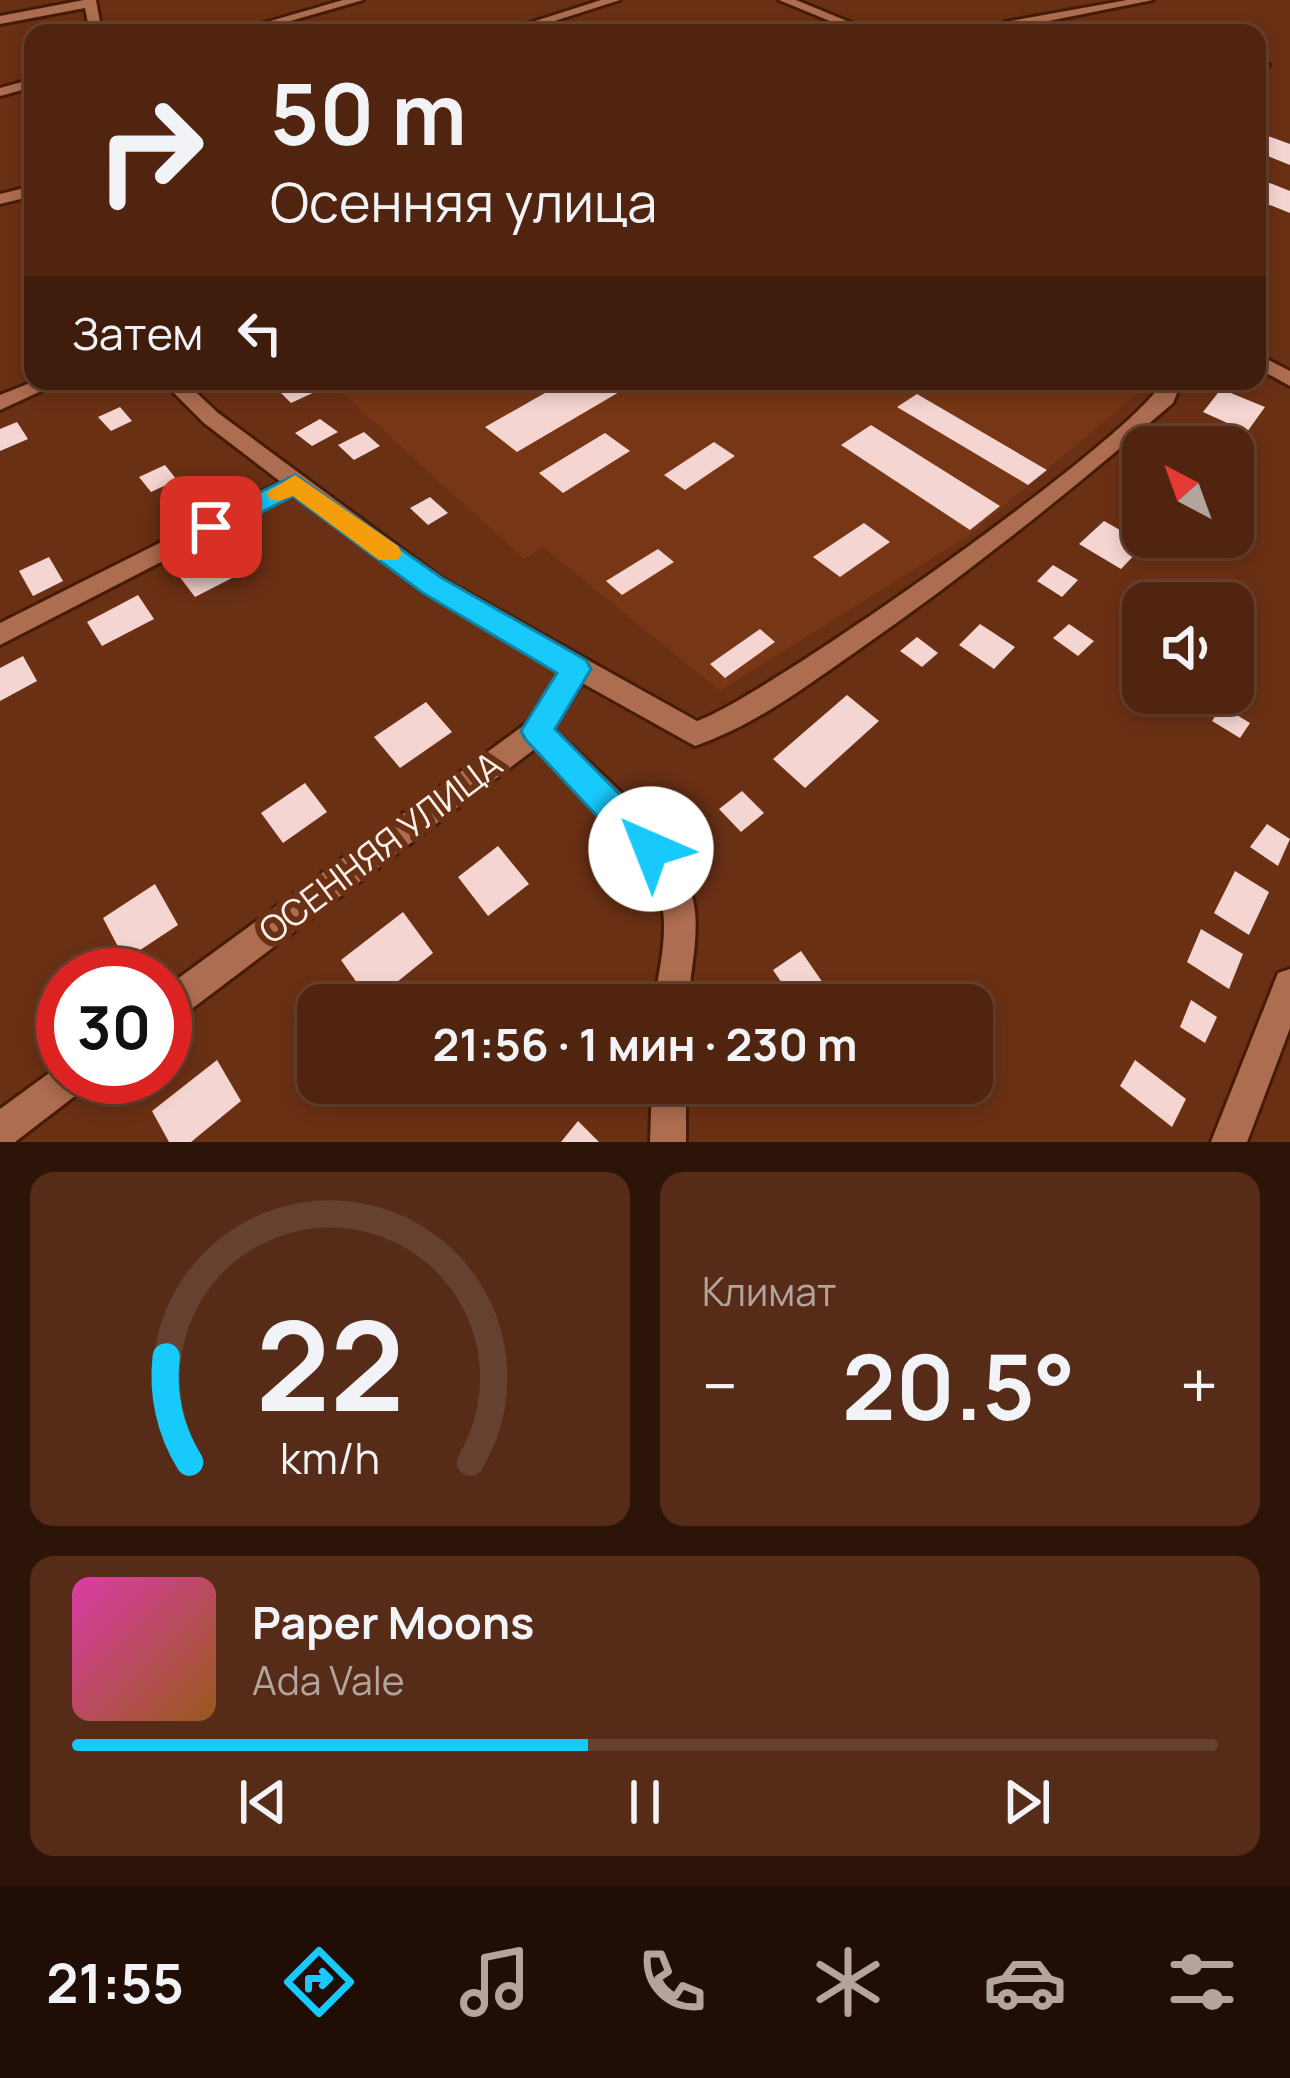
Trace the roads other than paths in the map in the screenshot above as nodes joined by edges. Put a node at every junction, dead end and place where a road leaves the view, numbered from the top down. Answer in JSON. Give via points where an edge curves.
{"nodes":[{"id":1,"x":357,"y":0,"type":"edge"},
{"id":2,"x":614,"y":0,"type":"edge"},
{"id":3,"x":785,"y":0,"type":"edge"},
{"id":4,"x":1147,"y":0,"type":"edge"},
{"id":5,"x":90,"y":2,"type":"edge"},
{"id":6,"x":0,"y":20,"type":"edge"},
{"id":7,"x":268,"y":24,"type":"edge"},
{"id":8,"x":534,"y":24,"type":"edge"},
{"id":9,"x":847,"y":24,"type":"edge"},
{"id":10,"x":1003,"y":24,"type":"edge"},
{"id":11,"x":31,"y":390,"type":"edge"},
{"id":12,"x":181,"y":390,"type":"edge"},
{"id":13,"x":1169,"y":390,"type":"edge"},
{"id":14,"x":0,"y":403,"type":"edge"},
{"id":15,"x":295,"y":484,"type":"junction"},
{"id":16,"x":0,"y":635,"type":"edge"},
{"id":17,"x":576,"y":669,"type":"junction"},
{"id":18,"x":537,"y":731,"type":"junction"},
{"id":19,"x":673,"y":984,"type":"edge"},
{"id":20,"x":1290,"y":985,"type":"edge"},
{"id":21,"x":192,"y":988,"type":"edge"},
{"id":22,"x":36,"y":1104,"type":"edge"},
{"id":23,"x":669,"y":1104,"type":"edge"},
{"id":24,"x":0,"y":1131,"type":"edge"},
{"id":25,"x":668,"y":1142,"type":"edge"},
{"id":26,"x":1229,"y":1142,"type":"edge"}],
"edges":[{"from":1,"to":7,"type":"street"},
{"from":2,"to":8,"type":"street"},
{"from":3,"to":9,"type":"street"},
{"from":4,"to":10,"type":"street"},
{"from":5,"to":6,"type":"street"},
{"from":11,"to":14,"type":"street"},
{"from":12,"to":15,"type":"street"},
{"from":13,"to":17,"type":"street","via":[[1046,502],[744,714],[695,734]]},
{"from":15,"to":16,"type":"street"},
{"from":15,"to":17,"type":"street","via":[[432,585]]},
{"from":17,"to":18,"type":"street","name":"ОСЕННЯЯ УЛИЦА"},
{"from":18,"to":19,"type":"street","via":[[668,876],[679,904]]},
{"from":18,"to":21,"type":"street","name":"ОСЕННЯЯ УЛИЦА"},
{"from":20,"to":26,"type":"street"},
{"from":22,"to":24,"type":"street"},
{"from":23,"to":25,"type":"street"}]}
